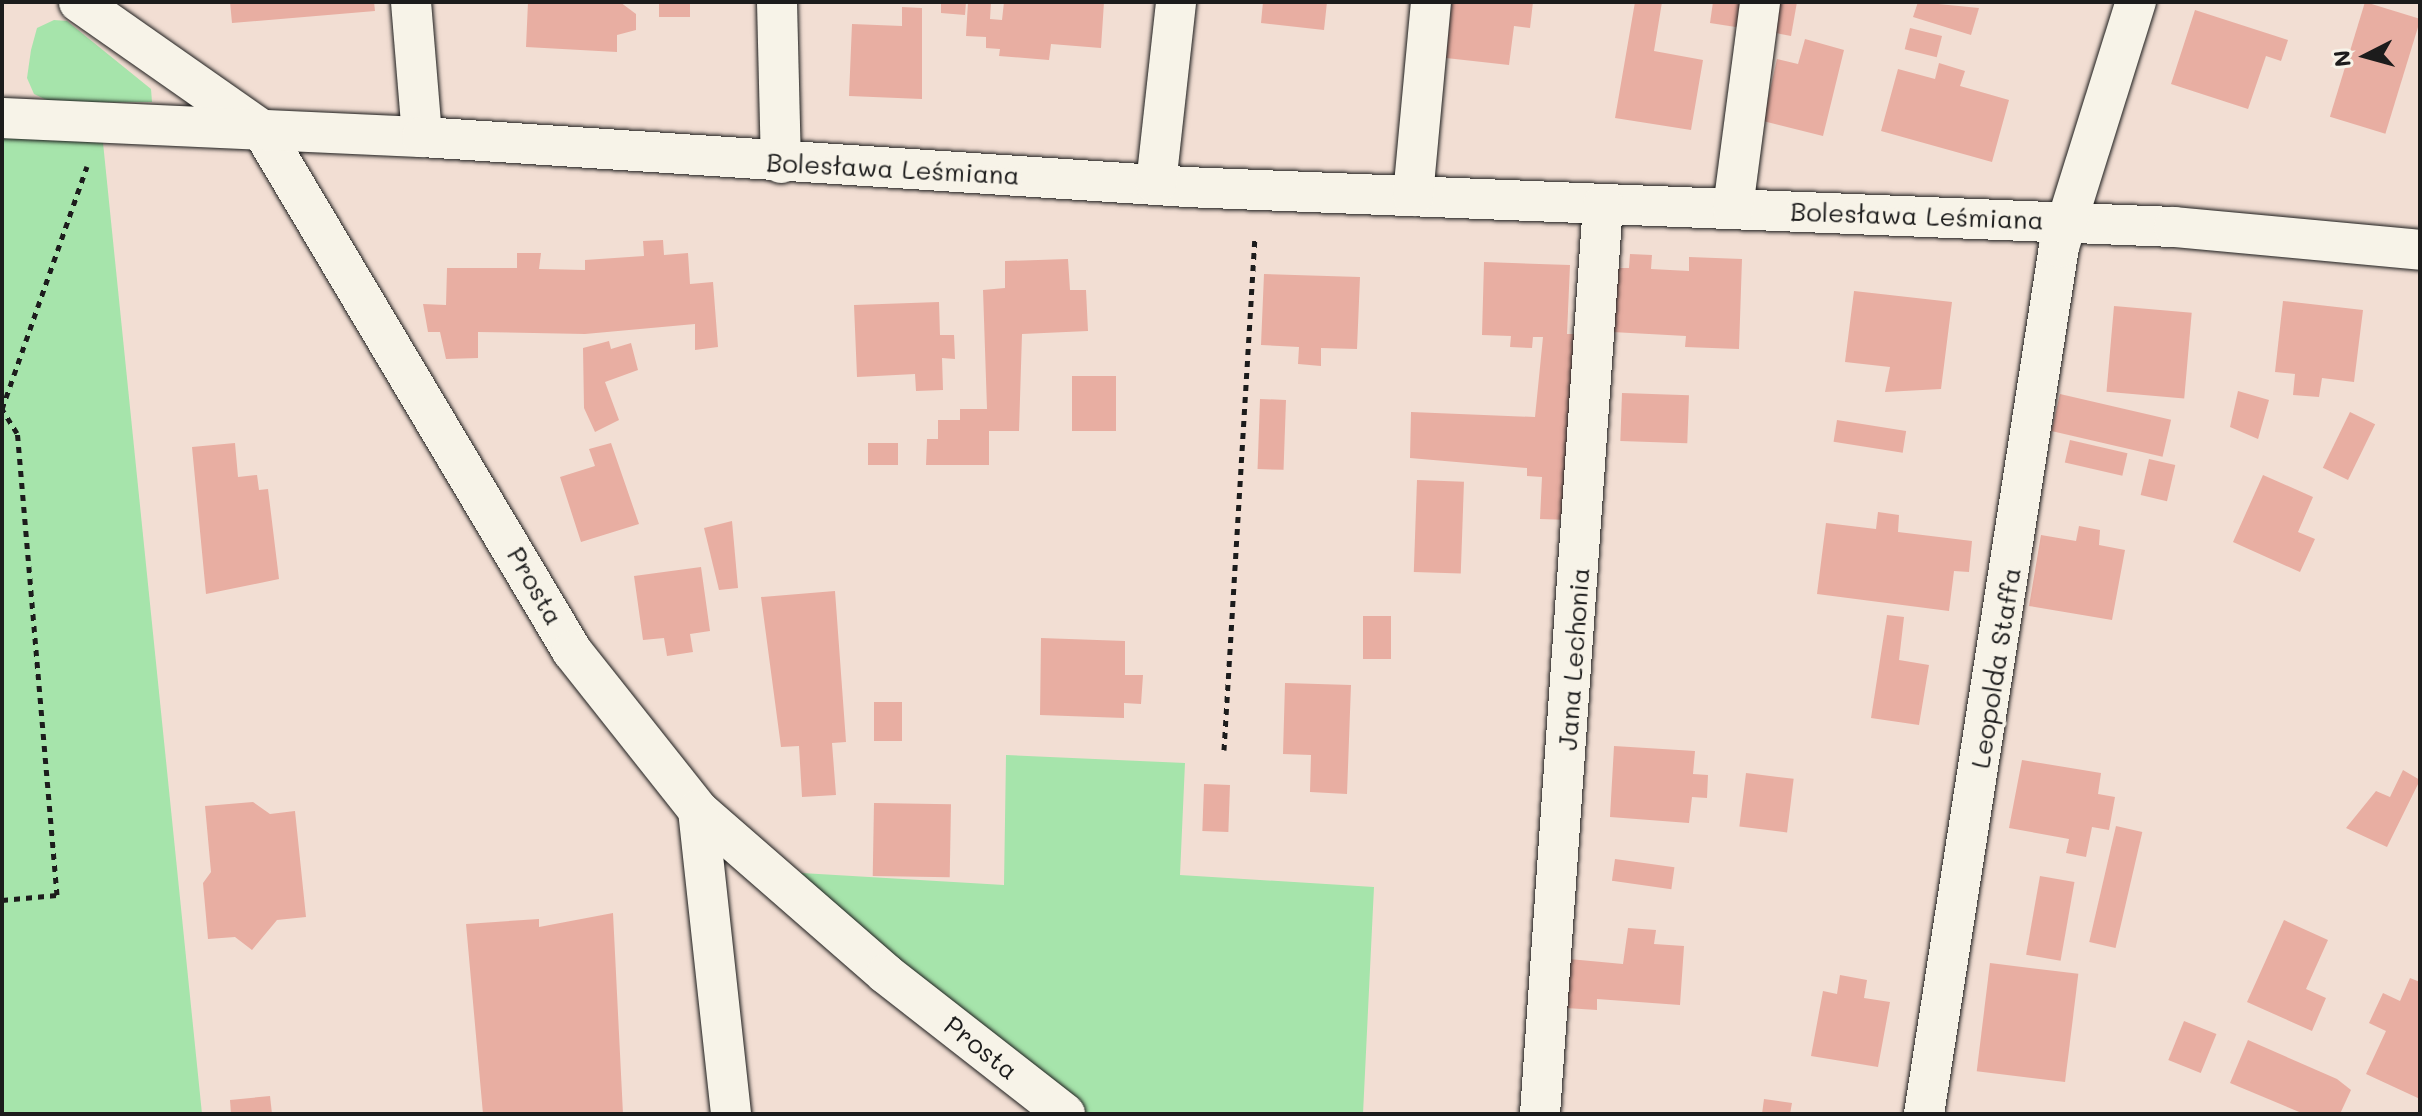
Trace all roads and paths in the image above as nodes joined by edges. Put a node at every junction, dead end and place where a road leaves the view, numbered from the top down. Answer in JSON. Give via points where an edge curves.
{"nodes":[{"id":1,"x":79,"y":2,"type":"edge"},
{"id":2,"x":411,"y":2,"type":"edge"},
{"id":3,"x":777,"y":2,"type":"edge"},
{"id":4,"x":1176,"y":2,"type":"edge"},
{"id":5,"x":1431,"y":2,"type":"edge"},
{"id":6,"x":1760,"y":2,"type":"edge"},
{"id":7,"x":2136,"y":2,"type":"edge"},
{"id":8,"x":2,"y":118,"type":"edge"},
{"id":9,"x":101,"y":123,"type":"junction"},
{"id":10,"x":262,"y":130,"type":"junction"},
{"id":11,"x":422,"y":137,"type":"junction"},
{"id":12,"x":781,"y":163,"type":"junction"},
{"id":13,"x":1156,"y":184,"type":"junction"},
{"id":14,"x":1257,"y":190,"type":"junction"},
{"id":15,"x":1413,"y":196,"type":"junction"},
{"id":16,"x":1603,"y":204,"type":"junction"},
{"id":17,"x":1733,"y":208,"type":"junction"},
{"id":18,"x":2064,"y":222,"type":"junction"},
{"id":19,"x":2420,"y":250,"type":"edge"},
{"id":20,"x":2,"y":409,"type":"edge"},
{"id":21,"x":1224,"y":750,"type":"dead end"},
{"id":22,"x":698,"y":810,"type":"junction"},
{"id":23,"x":2,"y":900,"type":"edge"},
{"id":24,"x":731,"y":1114,"type":"edge"},
{"id":25,"x":1065,"y":1114,"type":"edge"},
{"id":26,"x":1540,"y":1114,"type":"edge"},
{"id":27,"x":1924,"y":1114,"type":"edge"}],
"edges":[{"from":1,"to":10,"type":"street","name":"Prosta"},
{"from":2,"to":11,"type":"street"},
{"from":3,"to":12,"type":"street"},
{"from":4,"to":13,"type":"street"},
{"from":5,"to":15,"type":"street"},
{"from":6,"to":17,"type":"street"},
{"from":7,"to":18,"type":"street","name":"Leopolda Staffa"},
{"from":8,"to":9,"type":"street","name":"Bolesława Leśmiana"},
{"from":9,"to":10,"type":"street","name":"Bolesława Leśmiana"},
{"from":9,"to":20,"type":"path"},
{"from":10,"to":11,"type":"street","name":"Bolesława Leśmiana"},
{"from":10,"to":22,"type":"street","name":"Prosta","via":[[572,651]]},
{"from":11,"to":12,"type":"street","name":"Bolesława Leśmiana"},
{"from":12,"to":13,"type":"street","name":"Bolesława Leśmiana"},
{"from":13,"to":14,"type":"street","name":"Bolesława Leśmiana"},
{"from":14,"to":15,"type":"street","name":"Bolesława Leśmiana"},
{"from":14,"to":21,"type":"path"},
{"from":15,"to":16,"type":"street","name":"Bolesława Leśmiana"},
{"from":16,"to":17,"type":"street","name":"Bolesława Leśmiana"},
{"from":16,"to":26,"type":"street","name":"Jana Lechonia"},
{"from":17,"to":18,"type":"street","name":"Bolesława Leśmiana"},
{"from":18,"to":19,"type":"street","name":"Bolesława Leśmiana"},
{"from":18,"to":27,"type":"street","name":"Leopolda Staffa"},
{"from":20,"to":23,"type":"path","via":[[17,433],[57,895]]},
{"from":22,"to":24,"type":"street"},
{"from":22,"to":25,"type":"street","name":"Prosta","via":[[886,974]]}]}
